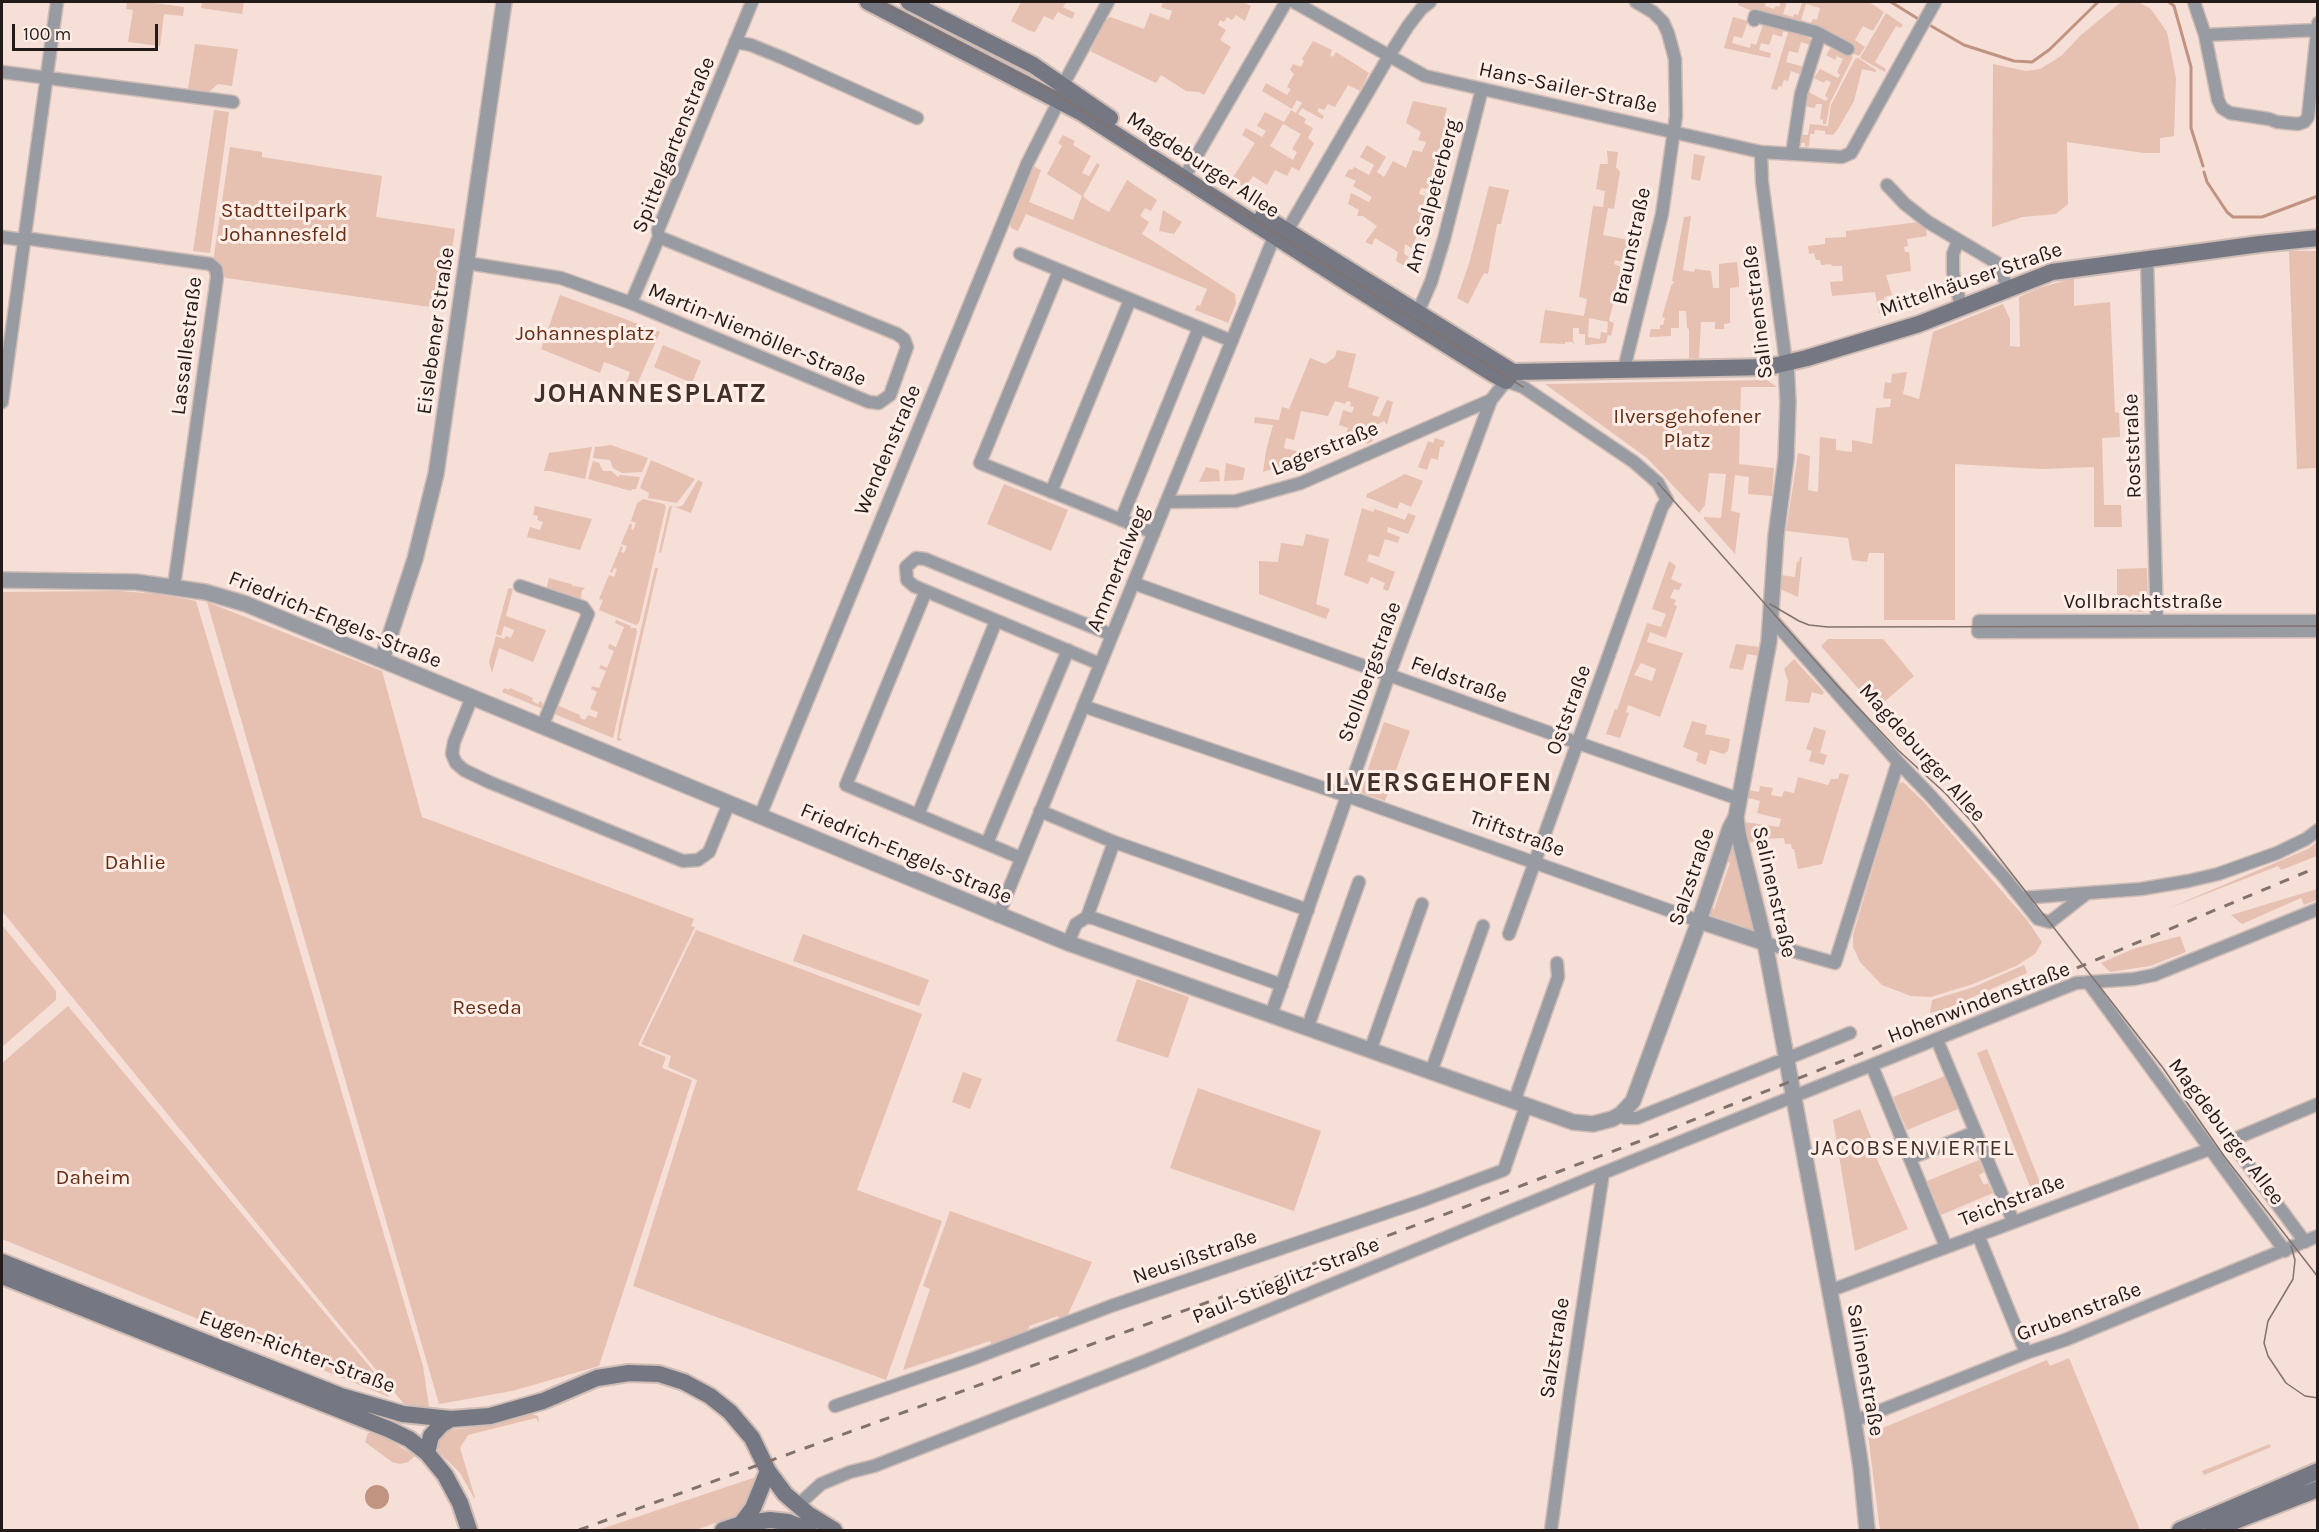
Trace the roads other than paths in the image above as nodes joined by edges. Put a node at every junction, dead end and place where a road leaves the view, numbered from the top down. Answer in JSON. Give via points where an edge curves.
{"nodes":[{"id":1,"x":57,"y":2,"type":"edge"},
{"id":2,"x":504,"y":2,"type":"edge"},
{"id":3,"x":752,"y":2,"type":"edge"},
{"id":4,"x":868,"y":2,"type":"edge"},
{"id":5,"x":909,"y":2,"type":"edge"},
{"id":6,"x":1108,"y":2,"type":"edge"},
{"id":7,"x":1286,"y":2,"type":"edge"},
{"id":8,"x":1294,"y":2,"type":"edge"},
{"id":9,"x":1430,"y":2,"type":"edge"},
{"id":10,"x":1636,"y":2,"type":"edge"},
{"id":11,"x":2194,"y":2,"type":"edge"},
{"id":12,"x":1932,"y":7,"type":"edge"},
{"id":13,"x":1754,"y":20,"type":"dead end"},
{"id":14,"x":2318,"y":23,"type":"edge"},
{"id":15,"x":2317,"y":30,"type":"edge"},
{"id":16,"x":1820,"y":34,"type":"junction"},
{"id":17,"x":2205,"y":35,"type":"junction"},
{"id":18,"x":735,"y":42,"type":"junction"},
{"id":19,"x":1848,"y":49,"type":"dead end"},
{"id":20,"x":1389,"y":56,"type":"junction"},
{"id":21,"x":2,"y":72,"type":"edge"},
{"id":22,"x":47,"y":77,"type":"junction"},
{"id":23,"x":1482,"y":89,"type":"junction"},
{"id":24,"x":1061,"y":93,"type":"junction"},
{"id":25,"x":233,"y":102,"type":"dead end"},
{"id":26,"x":917,"y":118,"type":"dead end"},
{"id":27,"x":1674,"y":131,"type":"junction"},
{"id":28,"x":1761,"y":152,"type":"junction"},
{"id":29,"x":1792,"y":154,"type":"junction"},
{"id":30,"x":1189,"y":170,"type":"junction"},
{"id":31,"x":1887,"y":184,"type":"dead end"},
{"id":32,"x":1281,"y":234,"type":"junction"},
{"id":33,"x":2,"y":237,"type":"edge"},
{"id":34,"x":659,"y":237,"type":"junction"},
{"id":35,"x":2318,"y":238,"type":"edge"},
{"id":36,"x":24,"y":239,"type":"junction"},
{"id":37,"x":1958,"y":241,"type":"junction"},
{"id":38,"x":1020,"y":255,"type":"dead end"},
{"id":39,"x":2147,"y":259,"type":"junction"},
{"id":40,"x":467,"y":263,"type":"junction"},
{"id":41,"x":1059,"y":271,"type":"junction"},
{"id":42,"x":2008,"y":288,"type":"junction"},
{"id":43,"x":1130,"y":300,"type":"junction"},
{"id":44,"x":631,"y":303,"type":"junction"},
{"id":45,"x":1961,"y":307,"type":"junction"},
{"id":46,"x":1418,"y":312,"type":"junction"},
{"id":47,"x":1198,"y":328,"type":"junction"},
{"id":48,"x":1232,"y":341,"type":"junction"},
{"id":49,"x":1786,"y":363,"type":"junction"},
{"id":50,"x":1624,"y":369,"type":"junction"},
{"id":51,"x":4,"y":371,"type":"edge"},
{"id":52,"x":1509,"y":377,"type":"junction"},
{"id":53,"x":1491,"y":400,"type":"junction"},
{"id":54,"x":2,"y":402,"type":"edge"},
{"id":55,"x":1051,"y":492,"type":"junction"},
{"id":56,"x":1667,"y":500,"type":"joint"},
{"id":57,"x":1166,"y":502,"type":"junction"},
{"id":58,"x":1121,"y":520,"type":"junction"},
{"id":59,"x":1154,"y":533,"type":"junction"},
{"id":60,"x":2,"y":580,"type":"edge"},
{"id":61,"x":1133,"y":584,"type":"junction"},
{"id":62,"x":174,"y":586,"type":"junction"},
{"id":63,"x":520,"y":586,"type":"dead end"},
{"id":64,"x":926,"y":591,"type":"junction"},
{"id":65,"x":1771,"y":618,"type":"junction"},
{"id":66,"x":996,"y":621,"type":"junction"},
{"id":67,"x":2318,"y":621,"type":"edge"},
{"id":68,"x":2157,"y":626,"type":"junction"},
{"id":69,"x":2318,"y":631,"type":"edge"},
{"id":70,"x":1978,"y":632,"type":"dead end"},
{"id":71,"x":1112,"y":635,"type":"junction"},
{"id":72,"x":1068,"y":651,"type":"junction"},
{"id":73,"x":382,"y":660,"type":"junction"},
{"id":74,"x":1100,"y":664,"type":"junction"},
{"id":75,"x":1389,"y":675,"type":"junction"},
{"id":76,"x":472,"y":697,"type":"junction"},
{"id":77,"x":1083,"y":706,"type":"junction"},
{"id":78,"x":542,"y":727,"type":"junction"},
{"id":79,"x":1578,"y":743,"type":"junction"},
{"id":80,"x":1898,"y":762,"type":"junction"},
{"id":81,"x":1347,"y":796,"type":"junction"},
{"id":82,"x":1739,"y":799,"type":"junction"},
{"id":83,"x":729,"y":803,"type":"junction"},
{"id":84,"x":1040,"y":811,"type":"junction"},
{"id":85,"x":918,"y":815,"type":"junction"},
{"id":86,"x":760,"y":816,"type":"junction"},
{"id":87,"x":1736,"y":817,"type":"junction"},
{"id":88,"x":2318,"y":830,"type":"edge"},
{"id":89,"x":1114,"y":842,"type":"junction"},
{"id":90,"x":987,"y":843,"type":"junction"},
{"id":91,"x":1021,"y":858,"type":"junction"},
{"id":92,"x":1535,"y":863,"type":"junction"},
{"id":93,"x":1359,"y":882,"type":"dead end"},
{"id":94,"x":2087,"y":893,"type":"junction"},
{"id":95,"x":2021,"y":898,"type":"junction"},
{"id":96,"x":1422,"y":904,"type":"dead end"},
{"id":97,"x":2318,"y":909,"type":"edge"},
{"id":98,"x":1308,"y":910,"type":"junction"},
{"id":99,"x":998,"y":915,"type":"junction"},
{"id":100,"x":1086,"y":917,"type":"junction"},
{"id":101,"x":1699,"y":921,"type":"junction"},
{"id":102,"x":1483,"y":926,"type":"dead end"},
{"id":103,"x":1509,"y":934,"type":"dead end"},
{"id":104,"x":1068,"y":943,"type":"junction"},
{"id":105,"x":1765,"y":943,"type":"junction"},
{"id":106,"x":1557,"y":963,"type":"dead end"},
{"id":107,"x":2088,"y":982,"type":"junction"},
{"id":108,"x":1282,"y":985,"type":"junction"},
{"id":109,"x":1271,"y":1015,"type":"junction"},
{"id":110,"x":1307,"y":1029,"type":"junction"},
{"id":111,"x":1850,"y":1034,"type":"dead end"},
{"id":112,"x":1937,"y":1040,"type":"junction"},
{"id":113,"x":1370,"y":1051,"type":"junction"},
{"id":114,"x":1782,"y":1060,"type":"junction"},
{"id":115,"x":1872,"y":1066,"type":"junction"},
{"id":116,"x":1431,"y":1072,"type":"junction"},
{"id":117,"x":1793,"y":1098,"type":"junction"},
{"id":118,"x":1520,"y":1104,"type":"junction"},
{"id":119,"x":2318,"y":1104,"type":"edge"},
{"id":120,"x":1621,"y":1114,"type":"junction"},
{"id":121,"x":1975,"y":1132,"type":"junction"},
{"id":122,"x":2210,"y":1149,"type":"junction"},
{"id":123,"x":1911,"y":1158,"type":"junction"},
{"id":124,"x":1603,"y":1173,"type":"junction"},
{"id":125,"x":2013,"y":1221,"type":"junction"},
{"id":126,"x":1978,"y":1235,"type":"junction"},
{"id":127,"x":2312,"y":1241,"type":"edge"},
{"id":128,"x":1946,"y":1247,"type":"junction"},
{"id":129,"x":2285,"y":1251,"type":"junction"},
{"id":130,"x":2,"y":1262,"type":"edge"},
{"id":131,"x":2,"y":1276,"type":"edge"},
{"id":132,"x":1829,"y":1291,"type":"junction"},
{"id":133,"x":2026,"y":1353,"type":"junction"},
{"id":134,"x":835,"y":1406,"type":"dead end"},
{"id":135,"x":451,"y":1419,"type":"junction"},
{"id":136,"x":1854,"y":1421,"type":"junction"},
{"id":137,"x":426,"y":1453,"type":"junction"},
{"id":138,"x":768,"y":1471,"type":"junction"},
{"id":139,"x":2318,"y":1471,"type":"edge"},
{"id":140,"x":2318,"y":1489,"type":"edge"},
{"id":141,"x":804,"y":1519,"type":"edge"},
{"id":142,"x":741,"y":1524,"type":"junction"},
{"id":143,"x":469,"y":1530,"type":"edge"},
{"id":144,"x":723,"y":1530,"type":"edge"},
{"id":145,"x":834,"y":1530,"type":"edge"},
{"id":146,"x":1551,"y":1530,"type":"edge"},
{"id":147,"x":1867,"y":1530,"type":"edge"},
{"id":148,"x":2180,"y":1530,"type":"edge"},
{"id":149,"x":2212,"y":1530,"type":"edge"}],
"edges":[{"from":1,"to":22,"type":"street"},
{"from":2,"to":40,"type":"street","name":"Eislebener Straße"},
{"from":3,"to":18,"type":"street","name":"Spittelgartenstraße"},
{"from":4,"to":24,"type":"main road","name":"Magdeburger Allee"},
{"from":5,"to":24,"type":"main road","name":"Magdeburger Allee","via":[[1034,65]]},
{"from":6,"to":24,"type":"street","name":"Wendenstraße"},
{"from":7,"to":30,"type":"street"},
{"from":8,"to":20,"type":"street","name":"Hans-Sailer-Straße"},
{"from":9,"to":20,"type":"street","name":"Ammertalweg","via":[[1408,26]]},
{"from":10,"to":27,"type":"street","name":"Braunstraße","via":[[1663,22],[1673,47]]},
{"from":11,"to":17,"type":"street"},
{"from":12,"to":29,"type":"street","name":"Hans-Sailer-Straße","via":[[1851,153],[1842,157]]},
{"from":13,"to":16,"type":"street","via":[[1755,16]]},
{"from":14,"to":15,"type":"street"},
{"from":15,"to":17,"type":"street"},
{"from":15,"to":17,"type":"street","via":[[2310,111],[2304,122],[2298,124],[2230,113],[2222,108]]},
{"from":16,"to":19,"type":"street"},
{"from":16,"to":29,"type":"street","via":[[1801,94]]},
{"from":18,"to":26,"type":"street","via":[[783,58]]},
{"from":18,"to":34,"type":"street","name":"Spittelgartenstraße","via":[[658,230]]},
{"from":20,"to":23,"type":"street","name":"Hans-Sailer-Straße","via":[[1425,76]]},
{"from":20,"to":32,"type":"street","name":"Ammertalweg"},
{"from":21,"to":22,"type":"street"},
{"from":22,"to":25,"type":"street"},
{"from":22,"to":36,"type":"street"},
{"from":23,"to":27,"type":"street","name":"Hans-Sailer-Straße"},
{"from":23,"to":46,"type":"street","name":"Am Salpeterberg","via":[[1444,239]]},
{"from":24,"to":30,"type":"main road","name":"Magdeburger Allee"},
{"from":24,"to":32,"type":"main road","name":"Magdeburger Allee","via":[[1082,113]]},
{"from":24,"to":86,"type":"street","name":"Wendenstraße","via":[[1027,164]]},
{"from":27,"to":28,"type":"street","name":"Hans-Sailer-Straße"},
{"from":27,"to":50,"type":"street","name":"Braunstraße","via":[[1662,214]]},
{"from":28,"to":29,"type":"street","name":"Hans-Sailer-Straße"},
{"from":28,"to":49,"type":"street","name":"Salinenstraße"},
{"from":30,"to":32,"type":"main road","name":"Magdeburger Allee"},
{"from":31,"to":37,"type":"street","via":[[1905,204]]},
{"from":32,"to":46,"type":"main road","name":"Magdeburger Allee"},
{"from":32,"to":48,"type":"street","name":"Ammertalweg"},
{"from":32,"to":52,"type":"main road","name":"Magdeburger Allee"},
{"from":33,"to":36,"type":"street","name":"Lassallestraße"},
{"from":34,"to":44,"type":"street","name":"Spittelgartenstraße"},
{"from":34,"to":44,"type":"street","name":"Martin-Niemöller-Straße","via":[[897,334],[907,347],[890,395],[879,403],[869,402]]},
{"from":35,"to":39,"type":"main road","name":"Mittelhäuser Straße"},
{"from":36,"to":51,"type":"street"},
{"from":36,"to":62,"type":"street","name":"Lassallestraße","via":[[210,264],[216,269]]},
{"from":37,"to":42,"type":"street","via":[[1997,263]]},
{"from":37,"to":45,"type":"street","via":[[1953,272]]},
{"from":38,"to":41,"type":"street"},
{"from":39,"to":42,"type":"main road","name":"Mittelhäuser Straße","via":[[2061,270]]},
{"from":39,"to":68,"type":"street","name":"Roststraße"},
{"from":40,"to":44,"type":"street","name":"Martin-Niemöller-Straße","via":[[561,278]]},
{"from":40,"to":73,"type":"street","name":"Eislebener Straße","via":[[430,504]]},
{"from":41,"to":43,"type":"street"},
{"from":41,"to":55,"type":"street","via":[[980,463]]},
{"from":42,"to":45,"type":"main road","name":"Mittelhäuser Straße"},
{"from":43,"to":47,"type":"street"},
{"from":43,"to":55,"type":"street"},
{"from":45,"to":49,"type":"main road","name":"Mittelhäuser Straße","via":[[1888,334]]},
{"from":46,"to":52,"type":"main road","name":"Magdeburger Allee"},
{"from":47,"to":48,"type":"street"},
{"from":47,"to":58,"type":"street"},
{"from":48,"to":57,"type":"street","name":"Ammertalweg"},
{"from":49,"to":50,"type":"main road","via":[[1769,367]]},
{"from":49,"to":65,"type":"street","name":"Salinenstraße","via":[[1786,459]]},
{"from":50,"to":52,"type":"main road"},
{"from":51,"to":54,"type":"street"},
{"from":52,"to":53,"type":"street","name":"Stollbergstraße"},
{"from":52,"to":56,"type":"street","name":"Magdeburger Allee","via":[[1634,462],[1658,483]]},
{"from":53,"to":57,"type":"street","name":"Lagerstraße","via":[[1301,483],[1236,501]]},
{"from":53,"to":75,"type":"street","name":"Stollbergstraße"},
{"from":55,"to":58,"type":"street"},
{"from":56,"to":79,"type":"street","name":"Oststraße"},
{"from":57,"to":59,"type":"street","name":"Ammertalweg"},
{"from":58,"to":59,"type":"street"},
{"from":59,"to":61,"type":"street","name":"Ammertalweg"},
{"from":60,"to":62,"type":"street","name":"Friedrich-Engels-Straße","via":[[127,581]]},
{"from":61,"to":71,"type":"street","name":"Ammertalweg"},
{"from":61,"to":75,"type":"street","name":"Feldstraße"},
{"from":62,"to":73,"type":"street","name":"Friedrich-Engels-Straße","via":[[246,604]]},
{"from":63,"to":78,"type":"street","via":[[583,607],[588,614]]},
{"from":64,"to":66,"type":"street"},
{"from":64,"to":71,"type":"street","via":[[910,584],[905,576],[908,563],[916,558]]},
{"from":64,"to":85,"type":"street","via":[[846,786]]},
{"from":65,"to":80,"type":"street","name":"Magdeburger Allee"},
{"from":65,"to":82,"type":"street","name":"Salinenstraße"},
{"from":66,"to":72,"type":"street"},
{"from":66,"to":85,"type":"street"},
{"from":67,"to":68,"type":"street","name":"Vollbrachtstraße"},
{"from":68,"to":69,"type":"street"},
{"from":68,"to":70,"type":"street"},
{"from":71,"to":74,"type":"street","name":"Ammertalweg"},
{"from":72,"to":74,"type":"street"},
{"from":72,"to":90,"type":"street"},
{"from":73,"to":76,"type":"street","name":"Friedrich-Engels-Straße"},
{"from":74,"to":77,"type":"street","name":"Ammertalweg"},
{"from":75,"to":79,"type":"street","name":"Feldstraße"},
{"from":75,"to":81,"type":"street","name":"Stollbergstraße"},
{"from":76,"to":78,"type":"street","name":"Friedrich-Engels-Straße"},
{"from":76,"to":83,"type":"street","via":[[452,754],[464,770],[489,782],[683,861],[698,860],[709,852]]},
{"from":77,"to":81,"type":"street","name":"Triftstraße"},
{"from":77,"to":84,"type":"street","name":"Ammertalweg"},
{"from":78,"to":83,"type":"street","name":"Friedrich-Engels-Straße"},
{"from":79,"to":82,"type":"street","name":"Feldstraße"},
{"from":79,"to":92,"type":"street","name":"Oststraße"},
{"from":80,"to":95,"type":"street","name":"Magdeburger Allee"},
{"from":80,"to":105,"type":"street","name":"Triftstraße","via":[[1835,963]]},
{"from":81,"to":92,"type":"street","name":"Triftstraße"},
{"from":81,"to":98,"type":"street","name":"Stollbergstraße"},
{"from":82,"to":87,"type":"street","name":"Salinenstraße"},
{"from":83,"to":86,"type":"street","name":"Friedrich-Engels-Straße"},
{"from":84,"to":89,"type":"street"},
{"from":84,"to":91,"type":"street","name":"Ammertalweg"},
{"from":85,"to":90,"type":"street"},
{"from":86,"to":99,"type":"street","name":"Friedrich-Engels-Straße"},
{"from":87,"to":101,"type":"street","name":"Salzstraße"},
{"from":87,"to":105,"type":"street","name":"Salinenstraße"},
{"from":88,"to":94,"type":"street","via":[[2277,853],[2218,874],[2150,888]]},
{"from":89,"to":98,"type":"street"},
{"from":89,"to":100,"type":"street"},
{"from":90,"to":91,"type":"street"},
{"from":91,"to":99,"type":"street","name":"Ammertalweg"},
{"from":92,"to":101,"type":"street","name":"Triftstraße"},
{"from":92,"to":103,"type":"street","name":"Oststraße"},
{"from":93,"to":110,"type":"street"},
{"from":94,"to":95,"type":"street"},
{"from":94,"to":95,"type":"street","name":"Magdeburger Allee","via":[[2050,921],[2038,919]]},
{"from":96,"to":113,"type":"street"},
{"from":97,"to":107,"type":"street","name":"Hohenwindenstraße","via":[[2154,975]]},
{"from":98,"to":108,"type":"street","name":"Stollbergstraße"},
{"from":99,"to":104,"type":"street","name":"Friedrich-Engels-Straße"},
{"from":100,"to":104,"type":"street","via":[[1076,924]]},
{"from":100,"to":108,"type":"street"},
{"from":101,"to":105,"type":"street","name":"Triftstraße"},
{"from":101,"to":120,"type":"street","name":"Salzstraße","via":[[1640,1088]]},
{"from":102,"to":116,"type":"street"},
{"from":104,"to":109,"type":"street","name":"Friedrich-Engels-Straße"},
{"from":105,"to":114,"type":"street","name":"Salinenstraße"},
{"from":106,"to":118,"type":"street","via":[[1558,976]]},
{"from":107,"to":112,"type":"street","name":"Hohenwindenstraße","via":[[2076,983]]},
{"from":107,"to":122,"type":"street","name":"Magdeburger Allee"},
{"from":108,"to":109,"type":"street","name":"Stollbergstraße"},
{"from":109,"to":110,"type":"street","name":"Friedrich-Engels-Straße"},
{"from":110,"to":113,"type":"street","name":"Friedrich-Engels-Straße"},
{"from":111,"to":114,"type":"street"},
{"from":112,"to":115,"type":"street","name":"Hohenwindenstraße"},
{"from":112,"to":121,"type":"street"},
{"from":113,"to":116,"type":"street","name":"Friedrich-Engels-Straße"},
{"from":114,"to":117,"type":"street","name":"Salinenstraße"},
{"from":114,"to":120,"type":"street","via":[[1638,1118]]},
{"from":115,"to":117,"type":"street","name":"Hohenwindenstraße"},
{"from":115,"to":123,"type":"street"},
{"from":116,"to":118,"type":"street","name":"Friedrich-Engels-Straße"},
{"from":117,"to":124,"type":"street","name":"Paul-Stieglitz-Straße"},
{"from":117,"to":132,"type":"street","name":"Salinenstraße"},
{"from":118,"to":120,"type":"street","name":"Friedrich-Engels-Straße","via":[[1585,1124]]},
{"from":118,"to":134,"type":"street","name":"Neusißstraße","via":[[1504,1170]]},
{"from":119,"to":127,"type":"street","name":"Magdeburger Allee","via":[[2232,1140]]},
{"from":121,"to":123,"type":"street"},
{"from":121,"to":125,"type":"street"},
{"from":122,"to":125,"type":"street","name":"Teichstraße"},
{"from":122,"to":129,"type":"street","name":"Magdeburger Allee"},
{"from":123,"to":128,"type":"street"},
{"from":124,"to":141,"type":"street","name":"Paul-Stieglitz-Straße","via":[[1145,1361],[821,1484]]},
{"from":124,"to":146,"type":"street","name":"Salzstraße"},
{"from":125,"to":126,"type":"street","name":"Teichstraße"},
{"from":126,"to":128,"type":"street","name":"Teichstraße"},
{"from":126,"to":133,"type":"street"},
{"from":127,"to":129,"type":"street","name":"Grubenstraße"},
{"from":128,"to":132,"type":"street","name":"Teichstraße"},
{"from":129,"to":133,"type":"street","name":"Grubenstraße"},
{"from":130,"to":135,"type":"main road","name":"Eugen-Richter-Straße","via":[[340,1396],[403,1414]]},
{"from":131,"to":137,"type":"main road","name":"Eugen-Richter-Straße","via":[[388,1429]]},
{"from":132,"to":136,"type":"street","name":"Salinenstraße"},
{"from":133,"to":136,"type":"street","name":"Grubenstraße"},
{"from":135,"to":137,"type":"main road","via":[[435,1431]]},
{"from":135,"to":138,"type":"main road","name":"Eugen-Richter-Straße","via":[[511,1412],[597,1378],[659,1374],[684,1382],[730,1412],[752,1438]]},
{"from":136,"to":147,"type":"street","name":"Salinenstraße"},
{"from":137,"to":143,"type":"main road","name":"Eugen-Richter-Straße","via":[[454,1488]]},
{"from":138,"to":141,"type":"main road","name":"Eugen-Richter-Straße"},
{"from":138,"to":142,"type":"main road","via":[[753,1508]]},
{"from":139,"to":148,"type":"main road"},
{"from":140,"to":149,"type":"main road"},
{"from":141,"to":142,"type":"main road"},
{"from":141,"to":145,"type":"main road"},
{"from":142,"to":144,"type":"main road"}]}
